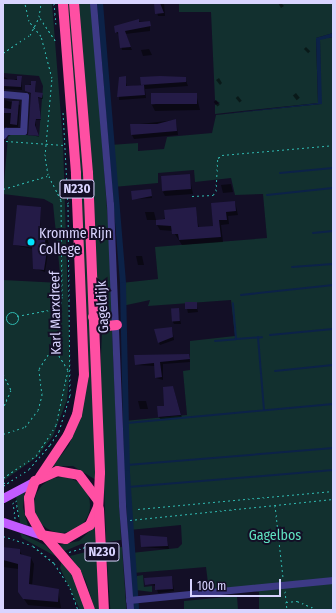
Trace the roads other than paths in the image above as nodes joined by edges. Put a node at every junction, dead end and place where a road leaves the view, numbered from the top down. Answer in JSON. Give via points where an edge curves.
{"nodes":[{"id":1,"x":62,"y":3,"type":"edge"},
{"id":2,"x":74,"y":3,"type":"edge"},
{"id":3,"x":93,"y":3,"type":"edge"},
{"id":4,"x":3,"y":94,"type":"edge"},
{"id":5,"x":3,"y":135,"type":"edge"},
{"id":6,"x":93,"y":316,"type":"junction"},
{"id":7,"x":112,"y":326,"type":"junction"},
{"id":8,"x":94,"y":342,"type":"junction"},
{"id":9,"x":37,"y":479,"type":"junction"},
{"id":10,"x":9,"y":495,"type":"edge"},
{"id":11,"x":98,"y":503,"type":"junction"},
{"id":12,"x":3,"y":522,"type":"edge"},
{"id":13,"x":44,"y":536,"type":"junction"},
{"id":14,"x":333,"y":580,"type":"edge"},
{"id":15,"x":129,"y":600,"type":"junction"},
{"id":16,"x":90,"y":610,"type":"edge"},
{"id":17,"x":104,"y":610,"type":"edge"},
{"id":18,"x":130,"y":610,"type":"edge"}],
"edges":[{"from":1,"to":9,"type":"highway","name":"Karl Marxdreef","number":"N230","via":[[75,157],[84,375],[71,429]]},
{"from":2,"to":6,"type":"highway","number":"N230","via":[[88,173]]},
{"from":3,"to":7,"type":"street","name":"Gageldijk"},
{"from":4,"to":5,"type":"street","via":[[25,96],[23,131],[6,131]]},
{"from":6,"to":7,"type":"highway"},
{"from":6,"to":8,"type":"highway","number":"N230"},
{"from":7,"to":8,"type":"highway"},
{"from":7,"to":15,"type":"street","name":"Gageldijk"},
{"from":8,"to":11,"type":"highway","number":"N230"},
{"from":9,"to":10,"type":"main road"},
{"from":9,"to":11,"type":"highway","number":"N230","via":[[57,471],[75,473],[86,480]]},
{"from":9,"to":13,"type":"highway","number":"N230","via":[[29,498],[30,513]]},
{"from":11,"to":13,"type":"highway","number":"N230","via":[[93,522],[81,533],[66,539]]},
{"from":11,"to":17,"type":"highway","number":"N230"},
{"from":12,"to":13,"type":"main road"},
{"from":13,"to":16,"type":"highway","number":"N230","via":[[64,556],[82,582]]},
{"from":14,"to":15,"type":"street"},
{"from":15,"to":18,"type":"street","name":"Gageldijk"}]}
